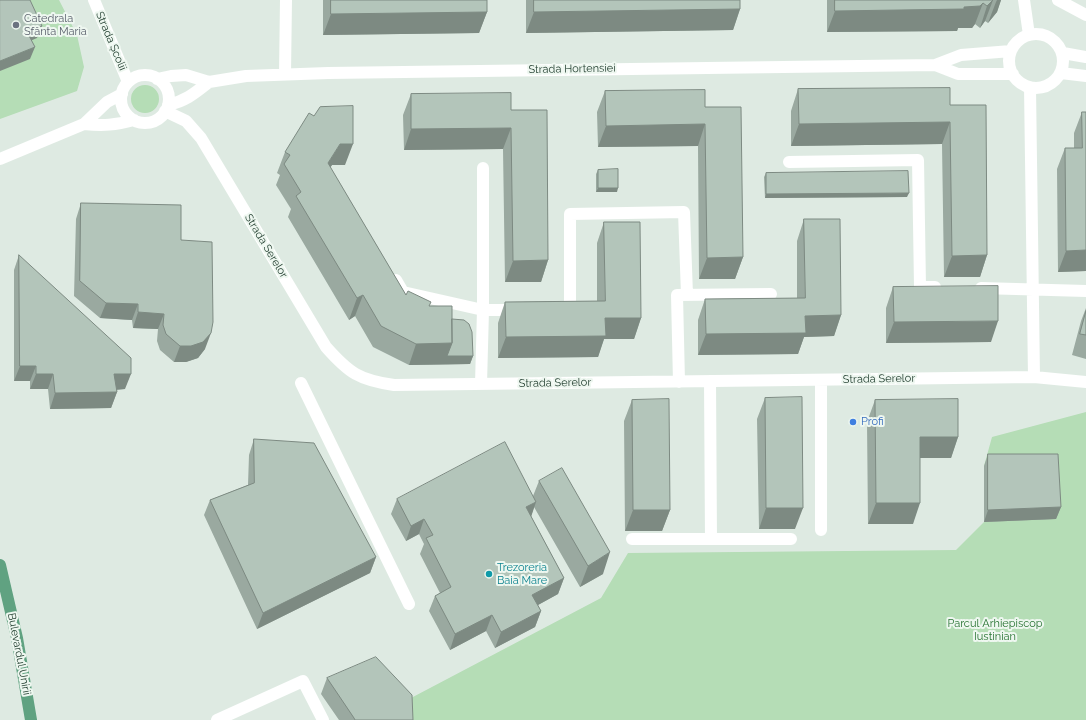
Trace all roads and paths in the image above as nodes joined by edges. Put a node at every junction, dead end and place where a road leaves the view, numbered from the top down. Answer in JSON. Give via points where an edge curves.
{"nodes":[{"id":1,"x":94,"y":0,"type":"edge"},
{"id":2,"x":286,"y":0,"type":"edge"},
{"id":3,"x":1024,"y":0,"type":"edge"},
{"id":4,"x":1058,"y":0,"type":"edge"},
{"id":5,"x":1086,"y":15,"type":"edge"},
{"id":6,"x":1029,"y":35,"type":"junction"},
{"id":7,"x":1011,"y":51,"type":"junction"},
{"id":8,"x":1063,"y":53,"type":"junction"},
{"id":9,"x":1086,"y":57,"type":"edge"},
{"id":10,"x":935,"y":65,"type":"junction"},
{"id":11,"x":1060,"y":73,"type":"junction"},
{"id":12,"x":285,"y":74,"type":"junction"},
{"id":13,"x":1013,"y":74,"type":"junction"},
{"id":14,"x":1086,"y":76,"type":"edge"},
{"id":15,"x":158,"y":79,"type":"junction"},
{"id":16,"x":128,"y":82,"type":"junction"},
{"id":17,"x":209,"y":82,"type":"junction"},
{"id":18,"x":1030,"y":87,"type":"junction"},
{"id":19,"x":122,"y":94,"type":"junction"},
{"id":20,"x":167,"y":108,"type":"junction"},
{"id":21,"x":134,"y":120,"type":"junction"},
{"id":22,"x":84,"y":124,"type":"junction"},
{"id":23,"x":0,"y":159,"type":"edge"},
{"id":24,"x":789,"y":162,"type":"dead end"},
{"id":25,"x":483,"y":168,"type":"dead end"},
{"id":26,"x":391,"y":271,"type":"edge"},
{"id":27,"x":950,"y":288,"type":"edge"},
{"id":28,"x":973,"y":288,"type":"edge"},
{"id":29,"x":1033,"y":288,"type":"junction"},
{"id":30,"x":1086,"y":291,"type":"edge"},
{"id":31,"x":770,"y":294,"type":"dead end"},
{"id":32,"x":687,"y":295,"type":"junction"},
{"id":33,"x":546,"y":309,"type":"edge"},
{"id":34,"x":483,"y":310,"type":"junction"},
{"id":35,"x":530,"y":310,"type":"edge"},
{"id":36,"x":1034,"y":377,"type":"junction"},
{"id":37,"x":821,"y":380,"type":"junction"},
{"id":38,"x":710,"y":381,"type":"junction"},
{"id":39,"x":679,"y":382,"type":"junction"},
{"id":40,"x":1086,"y":382,"type":"edge"},
{"id":41,"x":302,"y":383,"type":"dead end"},
{"id":42,"x":481,"y":384,"type":"junction"},
{"id":43,"x":821,"y":530,"type":"dead end"},
{"id":44,"x":632,"y":539,"type":"dead end"},
{"id":45,"x":711,"y":539,"type":"junction"},
{"id":46,"x":791,"y":539,"type":"dead end"},
{"id":47,"x":0,"y":566,"type":"edge"},
{"id":48,"x":409,"y":604,"type":"dead end"},
{"id":49,"x":31,"y":720,"type":"edge"},
{"id":50,"x":217,"y":720,"type":"edge"},
{"id":51,"x":323,"y":720,"type":"edge"}],
"edges":[{"from":1,"to":16,"type":"street","name":"Strada Școlii"},
{"from":2,"to":12,"type":"street"},
{"from":3,"to":6,"type":"street"},
{"from":4,"to":5,"type":"street"},
{"from":6,"to":7,"type":"street","via":[[1021,38]]},
{"from":6,"to":8,"type":"street","via":[[1049,37]]},
{"from":7,"to":10,"type":"street","name":"Strada Hortensiei","via":[[961,55]]},
{"from":7,"to":13,"type":"street","via":[[1009,59]]},
{"from":8,"to":9,"type":"street"},
{"from":8,"to":11,"type":"street"},
{"from":10,"to":12,"type":"street","name":"Strada Hortensiei"},
{"from":10,"to":13,"type":"street","name":"Strada Hortensiei","via":[[958,74]]},
{"from":11,"to":14,"type":"street"},
{"from":11,"to":18,"type":"street","via":[[1055,81],[1046,86]]},
{"from":12,"to":17,"type":"street","name":"Strada Hortensiei","via":[[246,76]]},
{"from":13,"to":18,"type":"street","via":[[1019,82]]},
{"from":15,"to":16,"type":"street","via":[[142,75]]},
{"from":15,"to":17,"type":"street","name":"Strada Hortensiei","via":[[186,75]]},
{"from":15,"to":20,"type":"street","via":[[167,90]]},
{"from":16,"to":19,"type":"street"},
{"from":17,"to":20,"type":"street","name":"Strada Hortensiei","via":[[190,97]]},
{"from":18,"to":29,"type":"street"},
{"from":19,"to":21,"type":"street","via":[[123,109]]},
{"from":19,"to":22,"type":"street","via":[[106,102]]},
{"from":20,"to":21,"type":"street","via":[[155,121],[148,123]]},
{"from":20,"to":42,"type":"street","name":"Strada Serelor","via":[[186,121],[201,138],[326,347],[340,362],[356,375],[374,382],[394,385]]},
{"from":21,"to":22,"type":"street","via":[[104,126]]},
{"from":22,"to":23,"type":"street"},
{"from":24,"to":27,"type":"street","via":[[918,160],[920,287]]},
{"from":25,"to":34,"type":"street"},
{"from":26,"to":34,"type":"street","via":[[403,292]]},
{"from":28,"to":29,"type":"street"},
{"from":29,"to":30,"type":"street"},
{"from":29,"to":36,"type":"street"},
{"from":31,"to":32,"type":"street"},
{"from":32,"to":33,"type":"street","via":[[684,212],[570,214],[570,309]]},
{"from":32,"to":39,"type":"street","via":[[677,295]]},
{"from":34,"to":35,"type":"street"},
{"from":34,"to":42,"type":"street"},
{"from":36,"to":37,"type":"street","name":"Strada Serelor"},
{"from":36,"to":40,"type":"street","name":"Strada Serelor"},
{"from":37,"to":38,"type":"street","name":"Strada Serelor"},
{"from":37,"to":43,"type":"street"},
{"from":38,"to":39,"type":"street","name":"Strada Serelor"},
{"from":38,"to":45,"type":"street"},
{"from":39,"to":42,"type":"street","name":"Strada Serelor"},
{"from":41,"to":48,"type":"street"},
{"from":44,"to":45,"type":"street"},
{"from":45,"to":46,"type":"street"},
{"from":47,"to":49,"type":"main road","name":"Bulevardul Unirii","via":[[17,638]]},
{"from":50,"to":51,"type":"street","via":[[303,681]]}]}
